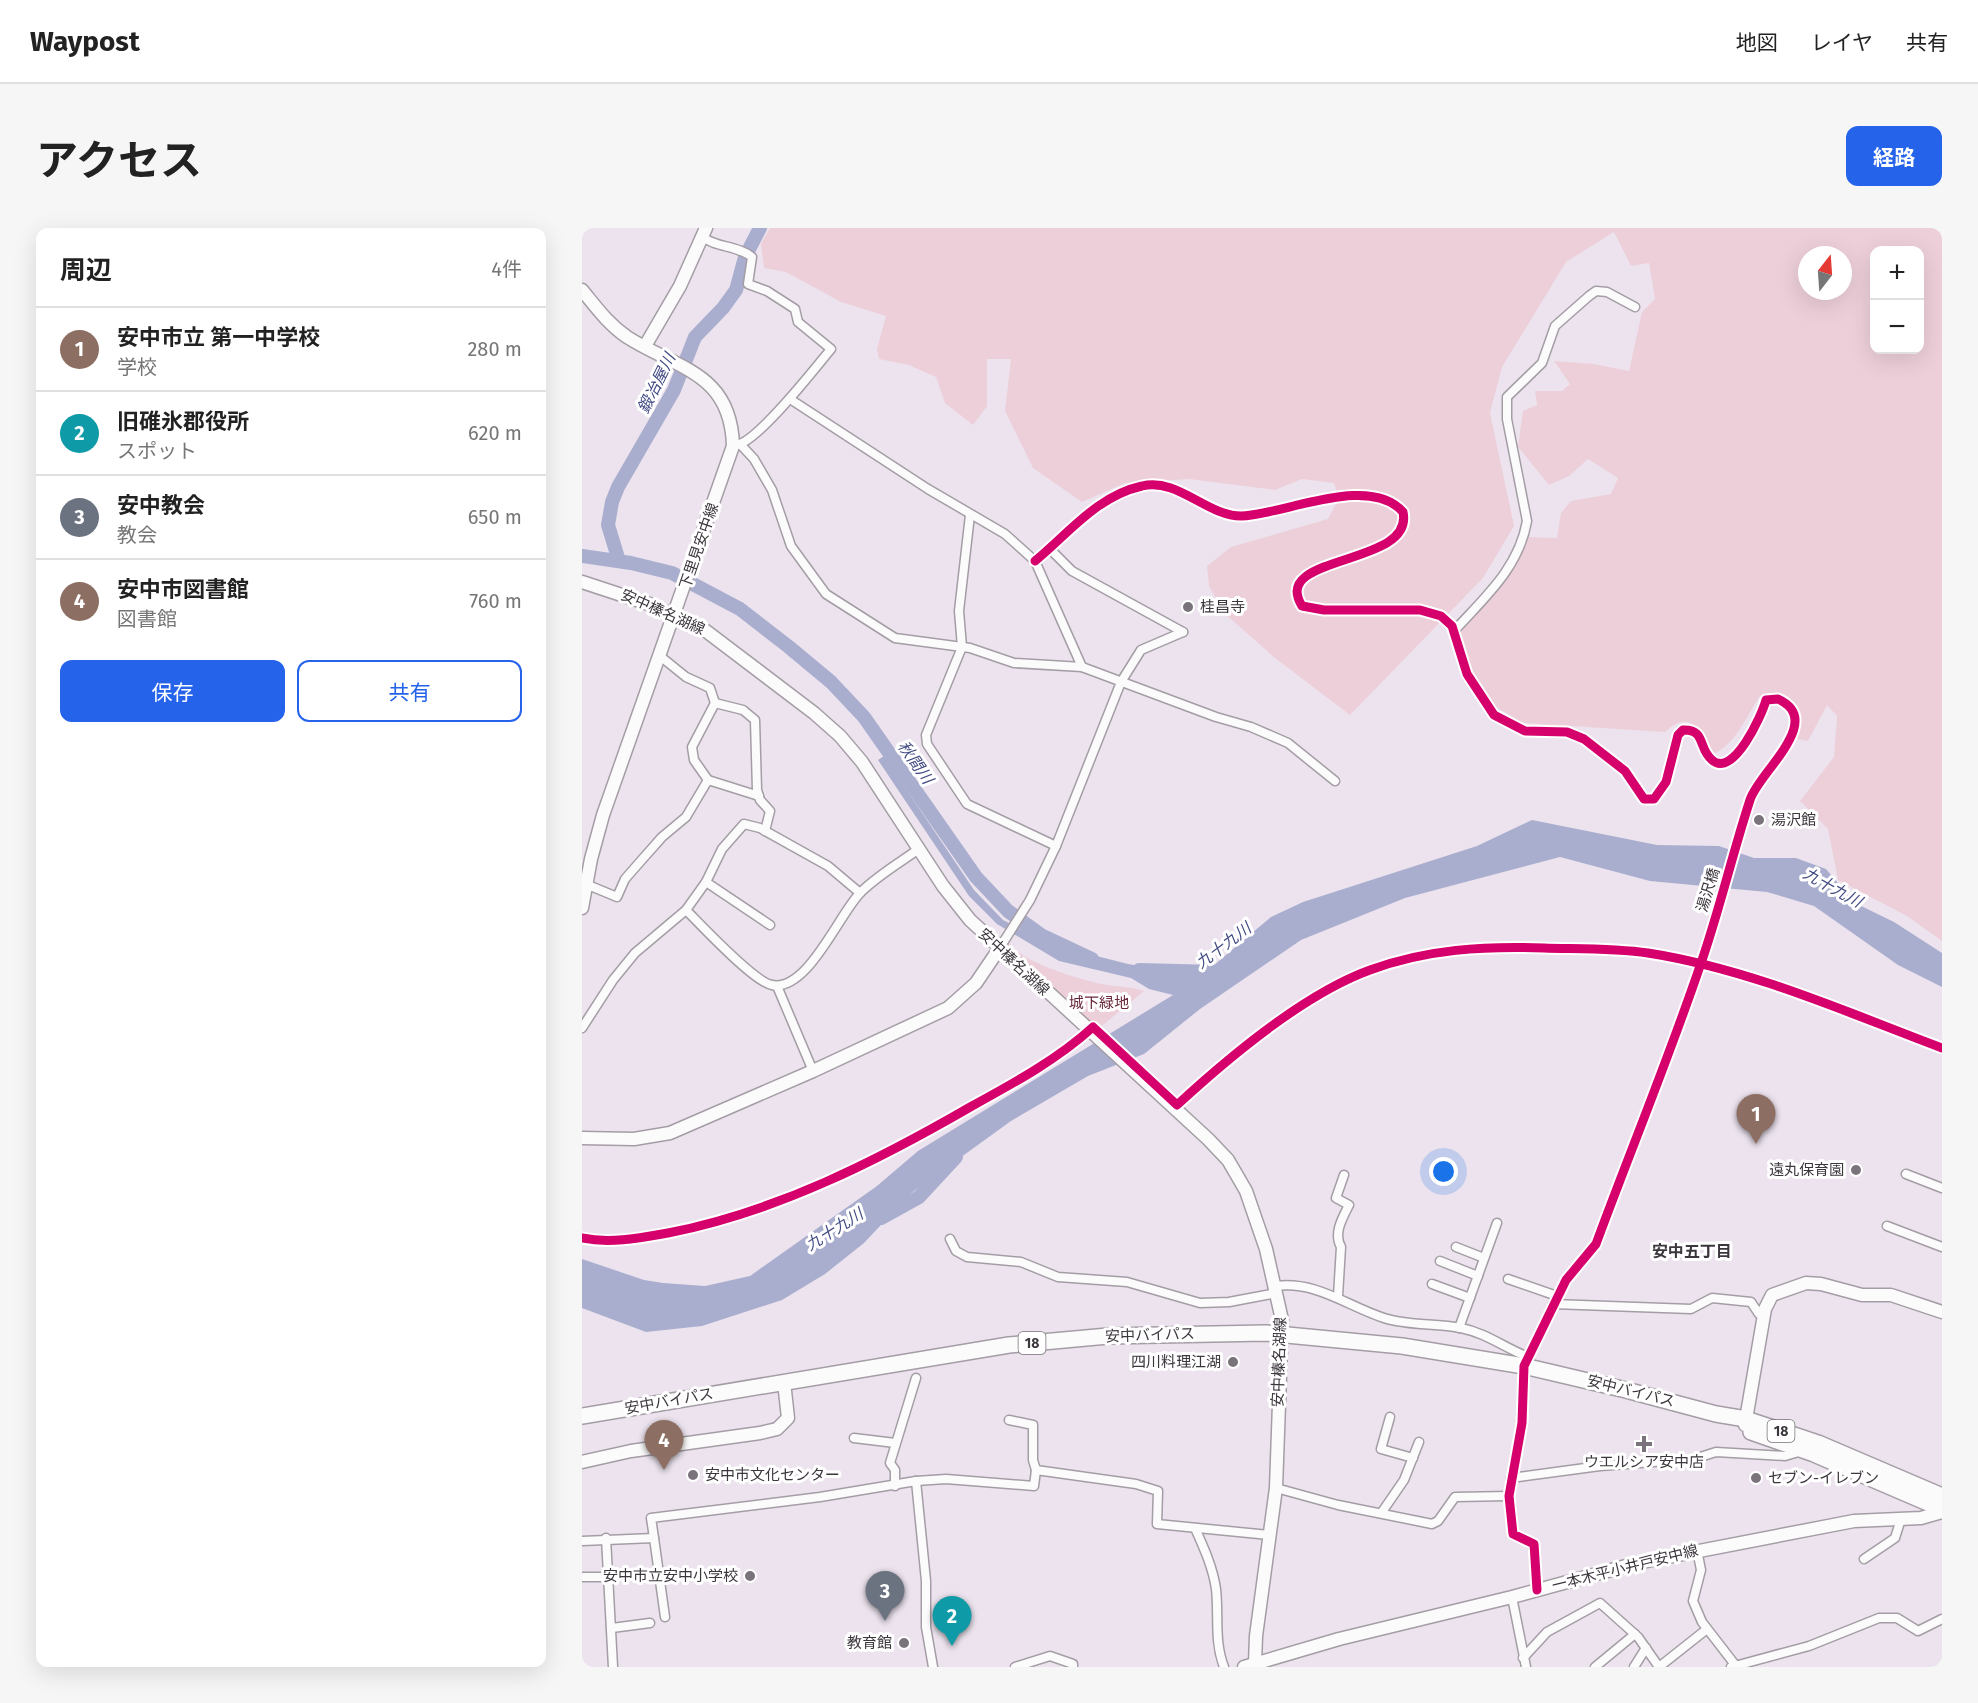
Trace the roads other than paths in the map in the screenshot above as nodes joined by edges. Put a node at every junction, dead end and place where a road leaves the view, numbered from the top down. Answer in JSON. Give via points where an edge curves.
{"nodes":[{"id":1,"x":704,"y":232,"type":"edge"},
{"id":2,"x":582,"y":290,"type":"edge"},
{"id":3,"x":1635,"y":307,"type":"dead end"},
{"id":4,"x":645,"y":346,"type":"junction"},
{"id":5,"x":790,"y":399,"type":"junction"},
{"id":6,"x":737,"y":445,"type":"junction"},
{"id":7,"x":970,"y":515,"type":"junction"},
{"id":8,"x":1050,"y":549,"type":"junction"},
{"id":9,"x":1035,"y":561,"type":"junction"},
{"id":10,"x":582,"y":582,"type":"edge"},
{"id":11,"x":674,"y":616,"type":"junction"},
{"id":12,"x":1454,"y":632,"type":"junction"},
{"id":13,"x":962,"y":647,"type":"junction"},
{"id":14,"x":660,"y":656,"type":"junction"},
{"id":15,"x":1082,"y":667,"type":"junction"},
{"id":16,"x":1121,"y":682,"type":"junction"},
{"id":17,"x":716,"y":703,"type":"junction"},
{"id":18,"x":708,"y":780,"type":"junction"},
{"id":19,"x":1335,"y":781,"type":"dead end"},
{"id":20,"x":759,"y":796,"type":"junction"},
{"id":21,"x":765,"y":831,"type":"junction"},
{"id":22,"x":1056,"y":846,"type":"junction"},
{"id":23,"x":920,"y":848,"type":"junction"},
{"id":24,"x":706,"y":882,"type":"junction"},
{"id":25,"x":588,"y":885,"type":"junction"},
{"id":26,"x":860,"y":893,"type":"junction"},
{"id":27,"x":582,"y":908,"type":"edge"},
{"id":28,"x":686,"y":910,"type":"junction"},
{"id":29,"x":770,"y":924,"type":"dead end"},
{"id":30,"x":1003,"y":944,"type":"junction"},
{"id":31,"x":777,"y":986,"type":"junction"},
{"id":32,"x":582,"y":1028,"type":"edge"},
{"id":33,"x":813,"y":1071,"type":"junction"},
{"id":34,"x":582,"y":1138,"type":"edge"},
{"id":35,"x":1344,"y":1174,"type":"dead end"},
{"id":36,"x":1906,"y":1174,"type":"dead end"},
{"id":37,"x":1942,"y":1188,"type":"edge"},
{"id":38,"x":1497,"y":1223,"type":"dead end"},
{"id":39,"x":1887,"y":1226,"type":"dead end"},
{"id":40,"x":950,"y":1239,"type":"dead end"},
{"id":41,"x":1942,"y":1246,"type":"edge"},
{"id":42,"x":1456,"y":1247,"type":"dead end"},
{"id":43,"x":1484,"y":1258,"type":"junction"},
{"id":44,"x":1440,"y":1261,"type":"dead end"},
{"id":45,"x":1478,"y":1276,"type":"junction"},
{"id":46,"x":1508,"y":1280,"type":"dead end"},
{"id":47,"x":1432,"y":1284,"type":"dead end"},
{"id":48,"x":1276,"y":1289,"type":"junction"},
{"id":49,"x":1338,"y":1296,"type":"junction"},
{"id":50,"x":1470,"y":1298,"type":"junction"},
{"id":51,"x":1555,"y":1300,"type":"junction"},
{"id":52,"x":1942,"y":1312,"type":"edge"},
{"id":53,"x":1764,"y":1315,"type":"junction"},
{"id":54,"x":1459,"y":1328,"type":"junction"},
{"id":55,"x":1283,"y":1334,"type":"junction"},
{"id":56,"x":1526,"y":1361,"type":"junction"},
{"id":57,"x":916,"y":1378,"type":"dead end"},
{"id":58,"x":784,"y":1382,"type":"junction"},
{"id":59,"x":582,"y":1416,"type":"edge"},
{"id":60,"x":1390,"y":1417,"type":"dead end"},
{"id":61,"x":1009,"y":1420,"type":"dead end"},
{"id":62,"x":1745,"y":1424,"type":"junction"},
{"id":63,"x":854,"y":1438,"type":"dead end"},
{"id":64,"x":1419,"y":1442,"type":"dead end"},
{"id":65,"x":895,"y":1443,"type":"junction"},
{"id":66,"x":1805,"y":1450,"type":"junction"},
{"id":67,"x":1413,"y":1458,"type":"junction"},
{"id":68,"x":582,"y":1462,"type":"edge"},
{"id":69,"x":1036,"y":1470,"type":"junction"},
{"id":70,"x":1511,"y":1478,"type":"junction"},
{"id":71,"x":916,"y":1481,"type":"junction"},
{"id":72,"x":895,"y":1486,"type":"junction"},
{"id":73,"x":1276,"y":1488,"type":"junction"},
{"id":74,"x":1509,"y":1496,"type":"junction"},
{"id":75,"x":1942,"y":1496,"type":"edge"},
{"id":76,"x":1942,"y":1510,"type":"edge"},
{"id":77,"x":1382,"y":1512,"type":"junction"},
{"id":78,"x":1900,"y":1519,"type":"junction"},
{"id":79,"x":1195,"y":1528,"type":"junction"},
{"id":80,"x":1269,"y":1535,"type":"junction"},
{"id":81,"x":606,"y":1538,"type":"junction"},
{"id":82,"x":654,"y":1538,"type":"junction"},
{"id":83,"x":582,"y":1541,"type":"edge"},
{"id":84,"x":1697,"y":1550,"type":"junction"},
{"id":85,"x":1864,"y":1559,"type":"dead end"},
{"id":86,"x":582,"y":1577,"type":"edge"},
{"id":87,"x":607,"y":1577,"type":"junction"},
{"id":88,"x":1536,"y":1590,"type":"junction"},
{"id":89,"x":1512,"y":1597,"type":"junction"},
{"id":90,"x":665,"y":1617,"type":"dead end"},
{"id":91,"x":1942,"y":1619,"type":"edge"},
{"id":92,"x":650,"y":1623,"type":"dead end"},
{"id":93,"x":612,"y":1628,"type":"junction"},
{"id":94,"x":1707,"y":1629,"type":"junction"},
{"id":95,"x":1635,"y":1634,"type":"junction"},
{"id":96,"x":1646,"y":1648,"type":"junction"},
{"id":97,"x":1524,"y":1663,"type":"edge"},
{"id":98,"x":1251,"y":1666,"type":"edge"},
{"id":99,"x":1733,"y":1666,"type":"edge"},
{"id":100,"x":613,"y":1667,"type":"edge"},
{"id":101,"x":933,"y":1667,"type":"edge"},
{"id":102,"x":1015,"y":1667,"type":"edge"},
{"id":103,"x":1074,"y":1667,"type":"edge"},
{"id":104,"x":1224,"y":1667,"type":"edge"},
{"id":105,"x":1595,"y":1667,"type":"edge"},
{"id":106,"x":1634,"y":1667,"type":"edge"}],
"edges":[{"from":1,"to":4,"type":"main road","via":[[680,286]]},
{"from":1,"to":5,"type":"street","via":[[708,242],[742,249],[752,257],[748,284],[795,309],[798,322],[831,349]]},
{"from":2,"to":4,"type":"main road","via":[[615,327]]},
{"from":3,"to":12,"type":"street","via":[[1607,292],[1596,291],[1588,296],[1555,327],[1542,363],[1507,397],[1507,419],[1527,521],[1524,536],[1499,584]]},
{"from":4,"to":6,"type":"main road","name":"下里見安中線","via":[[704,379],[723,400]]},
{"from":5,"to":6,"type":"street"},
{"from":5,"to":7,"type":"street"},
{"from":6,"to":11,"type":"main road","name":"下里見安中線"},
{"from":6,"to":13,"type":"street","via":[[754,459],[779,506],[781,523],[792,546],[826,594],[895,638]]},
{"from":7,"to":9,"type":"street","via":[[1005,534]]},
{"from":7,"to":13,"type":"street","via":[[959,611]]},
{"from":8,"to":9,"type":"street"},
{"from":8,"to":12,"type":"street","via":[[1115,494],[1145,484],[1193,496],[1225,513],[1240,516],[1317,498],[1386,500],[1403,512],[1403,523],[1395,535],[1385,545],[1309,573],[1297,588],[1297,597],[1302,606],[1313,609],[1431,612],[1447,621]]},
{"from":8,"to":16,"type":"street","via":[[1072,571],[1183,632],[1141,650]]},
{"from":9,"to":15,"type":"street"},
{"from":10,"to":11,"type":"main road","name":"安中榛名湖線","via":[[616,591]]},
{"from":11,"to":14,"type":"main road","name":"下里見安中線"},
{"from":11,"to":23,"type":"main road","name":"安中榛名湖線","via":[[740,654],[840,736]]},
{"from":12,"to":51,"type":"street","name":"湯沢橋","via":[[1467,674],[1494,715],[1525,731],[1567,732],[1584,739],[1625,771],[1644,799],[1654,799],[1661,790],[1683,729],[1700,735],[1713,762],[1727,762],[1740,752],[1766,700],[1784,701],[1796,722],[1788,742],[1750,798],[1701,963],[1596,1244]]},
{"from":13,"to":15,"type":"street","via":[[1014,663]]},
{"from":13,"to":22,"type":"street","via":[[926,735],[927,744],[967,804]]},
{"from":14,"to":17,"type":"street","via":[[686,677],[710,688]]},
{"from":14,"to":25,"type":"main road","name":"下里見安中線","via":[[603,815]]},
{"from":15,"to":16,"type":"street"},
{"from":16,"to":19,"type":"street","via":[[1288,743]]},
{"from":16,"to":22,"type":"street"},
{"from":17,"to":18,"type":"street","via":[[692,747],[694,760]]},
{"from":17,"to":20,"type":"street","via":[[743,710],[755,720]]},
{"from":18,"to":20,"type":"street"},
{"from":18,"to":25,"type":"street","via":[[686,817],[639,862],[617,897]]},
{"from":20,"to":21,"type":"street","via":[[770,811]]},
{"from":21,"to":24,"type":"street","via":[[751,824],[738,827]]},
{"from":21,"to":26,"type":"street","via":[[828,866]]},
{"from":22,"to":30,"type":"street"},
{"from":23,"to":26,"type":"street"},
{"from":23,"to":30,"type":"main road","name":"安中榛名湖線","via":[[958,906]]},
{"from":24,"to":28,"type":"street"},
{"from":24,"to":29,"type":"street"},
{"from":25,"to":27,"type":"main road","name":"下里見安中線"},
{"from":26,"to":31,"type":"street","via":[[808,967]]},
{"from":28,"to":31,"type":"street","via":[[742,964],[769,985]]},
{"from":28,"to":32,"type":"street","via":[[635,953]]},
{"from":30,"to":33,"type":"main road","via":[[976,983],[948,1008]]},
{"from":30,"to":48,"type":"main road","name":"安中榛名湖線","via":[[1093,1035],[1219,1149],[1251,1202]]},
{"from":31,"to":33,"type":"street"},
{"from":33,"to":34,"type":"main road","via":[[670,1133],[634,1139]]},
{"from":35,"to":49,"type":"street","via":[[1336,1198],[1349,1205],[1339,1226]]},
{"from":36,"to":37,"type":"street"},
{"from":38,"to":43,"type":"street"},
{"from":39,"to":41,"type":"street"},
{"from":40,"to":48,"type":"street","via":[[956,1251],[967,1257],[1022,1262],[1058,1277],[1127,1282],[1200,1303],[1229,1302]]},
{"from":42,"to":43,"type":"street"},
{"from":43,"to":45,"type":"street"},
{"from":44,"to":45,"type":"street"},
{"from":45,"to":50,"type":"street"},
{"from":46,"to":51,"type":"street"},
{"from":47,"to":50,"type":"street"},
{"from":48,"to":49,"type":"street","via":[[1294,1285]]},
{"from":48,"to":55,"type":"main road","name":"安中榛名湖線"},
{"from":49,"to":54,"type":"street","via":[[1387,1319]]},
{"from":50,"to":54,"type":"street"},
{"from":51,"to":53,"type":"street","via":[[1691,1309],[1719,1297],[1751,1302]]},
{"from":51,"to":56,"type":"street","name":"湯沢橋"},
{"from":52,"to":53,"type":"main road","via":[[1891,1295],[1862,1295],[1806,1283],[1772,1295]]},
{"from":53,"to":62,"type":"main road"},
{"from":54,"to":56,"type":"street","via":[[1482,1334]]},
{"from":55,"to":56,"type":"highway","name":"安中バイパス","number":"18"},
{"from":55,"to":58,"type":"highway","name":"安中バイパス","number":"18","via":[[1108,1336],[1009,1345]]},
{"from":55,"to":73,"type":"main road","name":"安中榛名湖線","via":[[1277,1385]]},
{"from":56,"to":62,"type":"highway","name":"安中バイパス","number":"18"},
{"from":56,"to":70,"type":"street"},
{"from":57,"to":65,"type":"street"},
{"from":58,"to":59,"type":"highway","name":"安中バイパス","number":"18"},
{"from":58,"to":68,"type":"main road","via":[[788,1418],[777,1429]]},
{"from":60,"to":67,"type":"street","via":[[1381,1449]]},
{"from":61,"to":69,"type":"street","via":[[1033,1425]]},
{"from":62,"to":66,"type":"highway","name":"安中バイパス","number":"18"},
{"from":62,"to":75,"type":"highway","name":"安中バイパス","number":"18","via":[[1818,1443]]},
{"from":63,"to":65,"type":"street"},
{"from":64,"to":67,"type":"street"},
{"from":65,"to":72,"type":"street","via":[[890,1463],[895,1470]]},
{"from":66,"to":70,"type":"street","via":[[1785,1456],[1716,1452],[1694,1459]]},
{"from":66,"to":76,"type":"highway","name":"安中バイパス","number":"18"},
{"from":67,"to":77,"type":"street","via":[[1404,1480]]},
{"from":69,"to":71,"type":"street","via":[[1034,1486],[946,1479]]},
{"from":69,"to":79,"type":"street","via":[[1136,1484],[1158,1491],[1157,1524]]},
{"from":70,"to":74,"type":"street"},
{"from":71,"to":72,"type":"street"},
{"from":71,"to":101,"type":"street","via":[[926,1581],[926,1627]]},
{"from":72,"to":82,"type":"street","via":[[651,1518]]},
{"from":73,"to":77,"type":"street"},
{"from":73,"to":80,"type":"main road","name":"安中榛名湖線"},
{"from":74,"to":77,"type":"street","via":[[1455,1497],[1432,1524]]},
{"from":74,"to":88,"type":"street","via":[[1513,1534],[1534,1544]]},
{"from":76,"to":78,"type":"main road","name":"一本木平小井戸安中線","via":[[1921,1518]]},
{"from":78,"to":84,"type":"main road","name":"一本木平小井戸安中線","via":[[1854,1521]]},
{"from":78,"to":85,"type":"street","via":[[1895,1538]]},
{"from":79,"to":80,"type":"street"},
{"from":79,"to":104,"type":"street","via":[[1210,1562],[1216,1589],[1216,1635]]},
{"from":80,"to":98,"type":"main road","name":"安中榛名湖線"},
{"from":81,"to":82,"type":"street"},
{"from":81,"to":83,"type":"street"},
{"from":81,"to":87,"type":"street"},
{"from":82,"to":90,"type":"street"},
{"from":84,"to":88,"type":"main road","name":"一本木平小井戸安中線"},
{"from":84,"to":94,"type":"street","via":[[1701,1570],[1693,1601]]},
{"from":86,"to":87,"type":"street"},
{"from":87,"to":93,"type":"street"},
{"from":88,"to":89,"type":"main road","name":"一本木平小井戸安中線"},
{"from":89,"to":97,"type":"street"},
{"from":89,"to":98,"type":"main road","name":"一本木平小井戸安中線","via":[[1339,1639]]},
{"from":91,"to":99,"type":"street","via":[[1918,1631],[1897,1618],[1879,1618],[1809,1646]]},
{"from":92,"to":93,"type":"street"},
{"from":93,"to":100,"type":"street"},
{"from":94,"to":96,"type":"street","via":[[1659,1667]]},
{"from":94,"to":99,"type":"street"},
{"from":95,"to":96,"type":"street"},
{"from":95,"to":97,"type":"street","via":[[1600,1603],[1547,1632]]},
{"from":95,"to":105,"type":"street"},
{"from":96,"to":106,"type":"street"},
{"from":102,"to":103,"type":"street","via":[[1050,1656]]}]}
